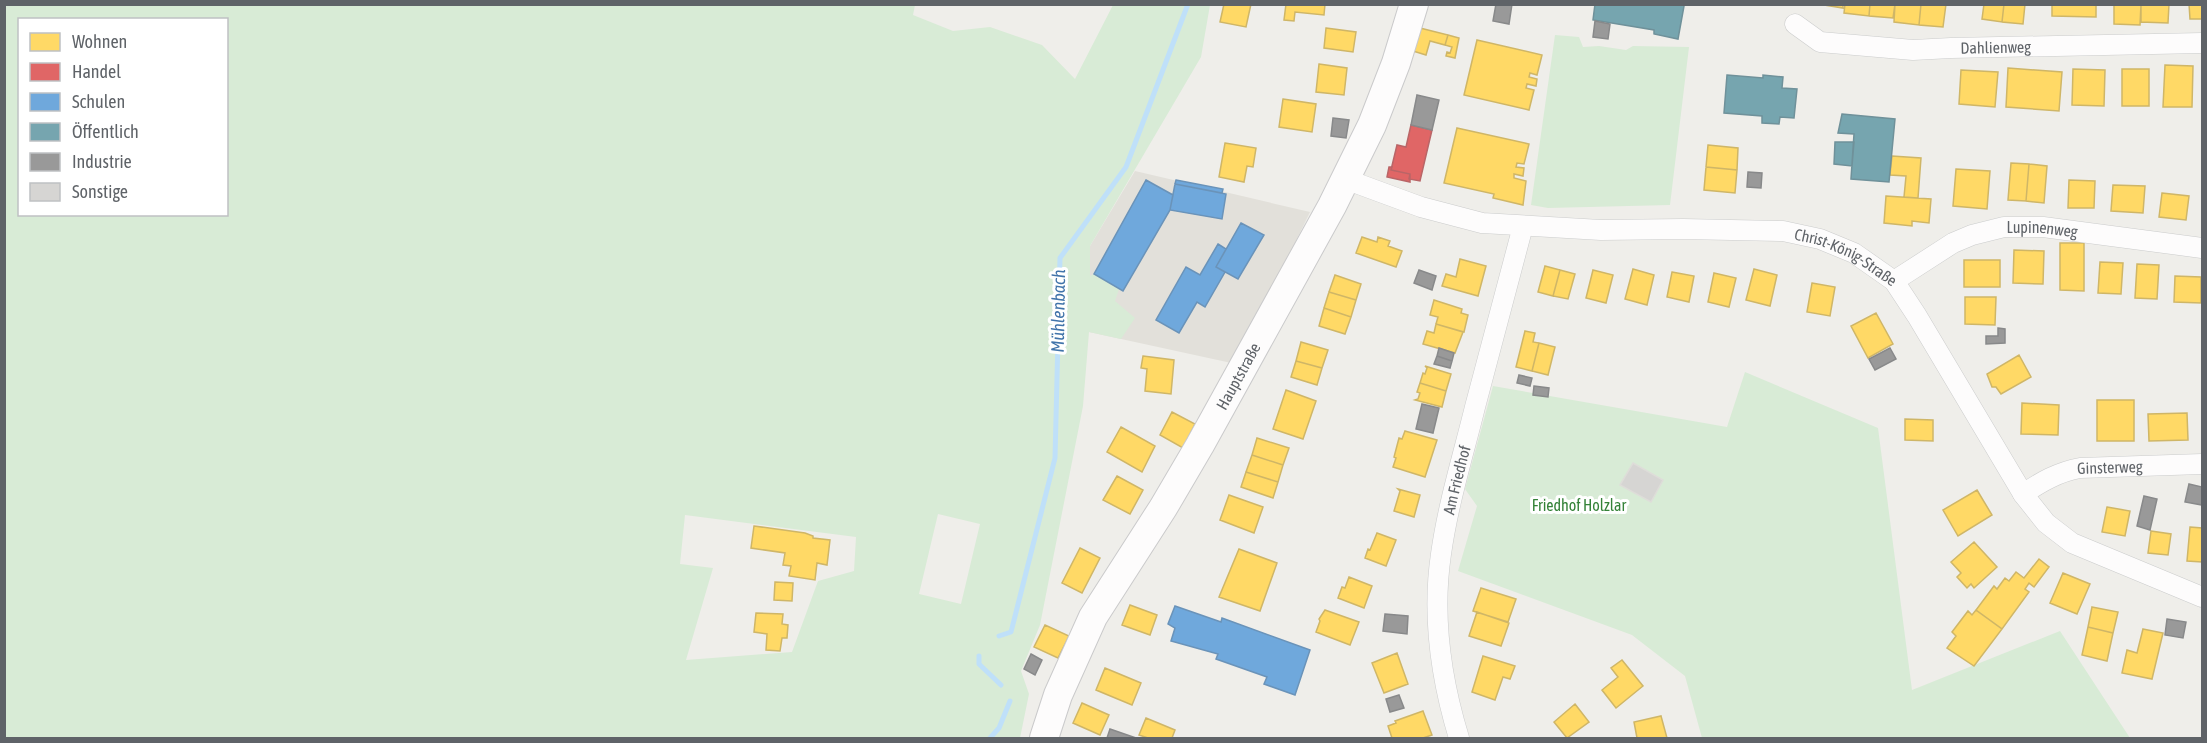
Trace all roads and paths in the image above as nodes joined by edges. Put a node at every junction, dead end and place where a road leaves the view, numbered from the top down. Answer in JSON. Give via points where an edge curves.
{"nodes":[{"id":1,"x":1414,"y":5,"type":"edge"},
{"id":2,"x":1795,"y":24,"type":"dead end"},
{"id":3,"x":2202,"y":43,"type":"edge"},
{"id":4,"x":1345,"y":179,"type":"junction"},
{"id":5,"x":1523,"y":226,"type":"junction"},
{"id":6,"x":2202,"y":248,"type":"edge"},
{"id":7,"x":1894,"y":281,"type":"junction"},
{"id":8,"x":2202,"y":464,"type":"edge"},
{"id":9,"x":2023,"y":494,"type":"junction"},
{"id":10,"x":2202,"y":597,"type":"edge"},
{"id":11,"x":1044,"y":738,"type":"edge"},
{"id":12,"x":1459,"y":738,"type":"edge"}],
"edges":[{"from":1,"to":4,"type":"main road","name":"Hauptstraße","via":[[1372,125]]},
{"from":2,"to":3,"type":"street","name":"Dahlienweg","via":[[1820,42],[1913,50]]},
{"from":4,"to":5,"type":"street","name":"Christ-König-Straße","via":[[1421,207],[1482,223]]},
{"from":4,"to":11,"type":"main road","name":"Hauptstraße","via":[[1200,445],[1093,617],[1058,695]]},
{"from":5,"to":7,"type":"street","name":"Christ-König-Straße","via":[[1783,231],[1820,239],[1854,253]]},
{"from":5,"to":12,"type":"street","name":"Am Friedhof","via":[[1441,555],[1439,638],[1449,705]]},
{"from":6,"to":7,"type":"street","name":"Lupinenweg","via":[[2043,227],[2004,227],[1953,243]]},
{"from":7,"to":9,"type":"street","name":"Christ-König-Straße"},
{"from":8,"to":9,"type":"street","name":"Ginsterweg","via":[[2080,468],[2046,479]]},
{"from":9,"to":10,"type":"street","name":"Christ-König-Straße","via":[[2046,524],[2072,543]]}]}
